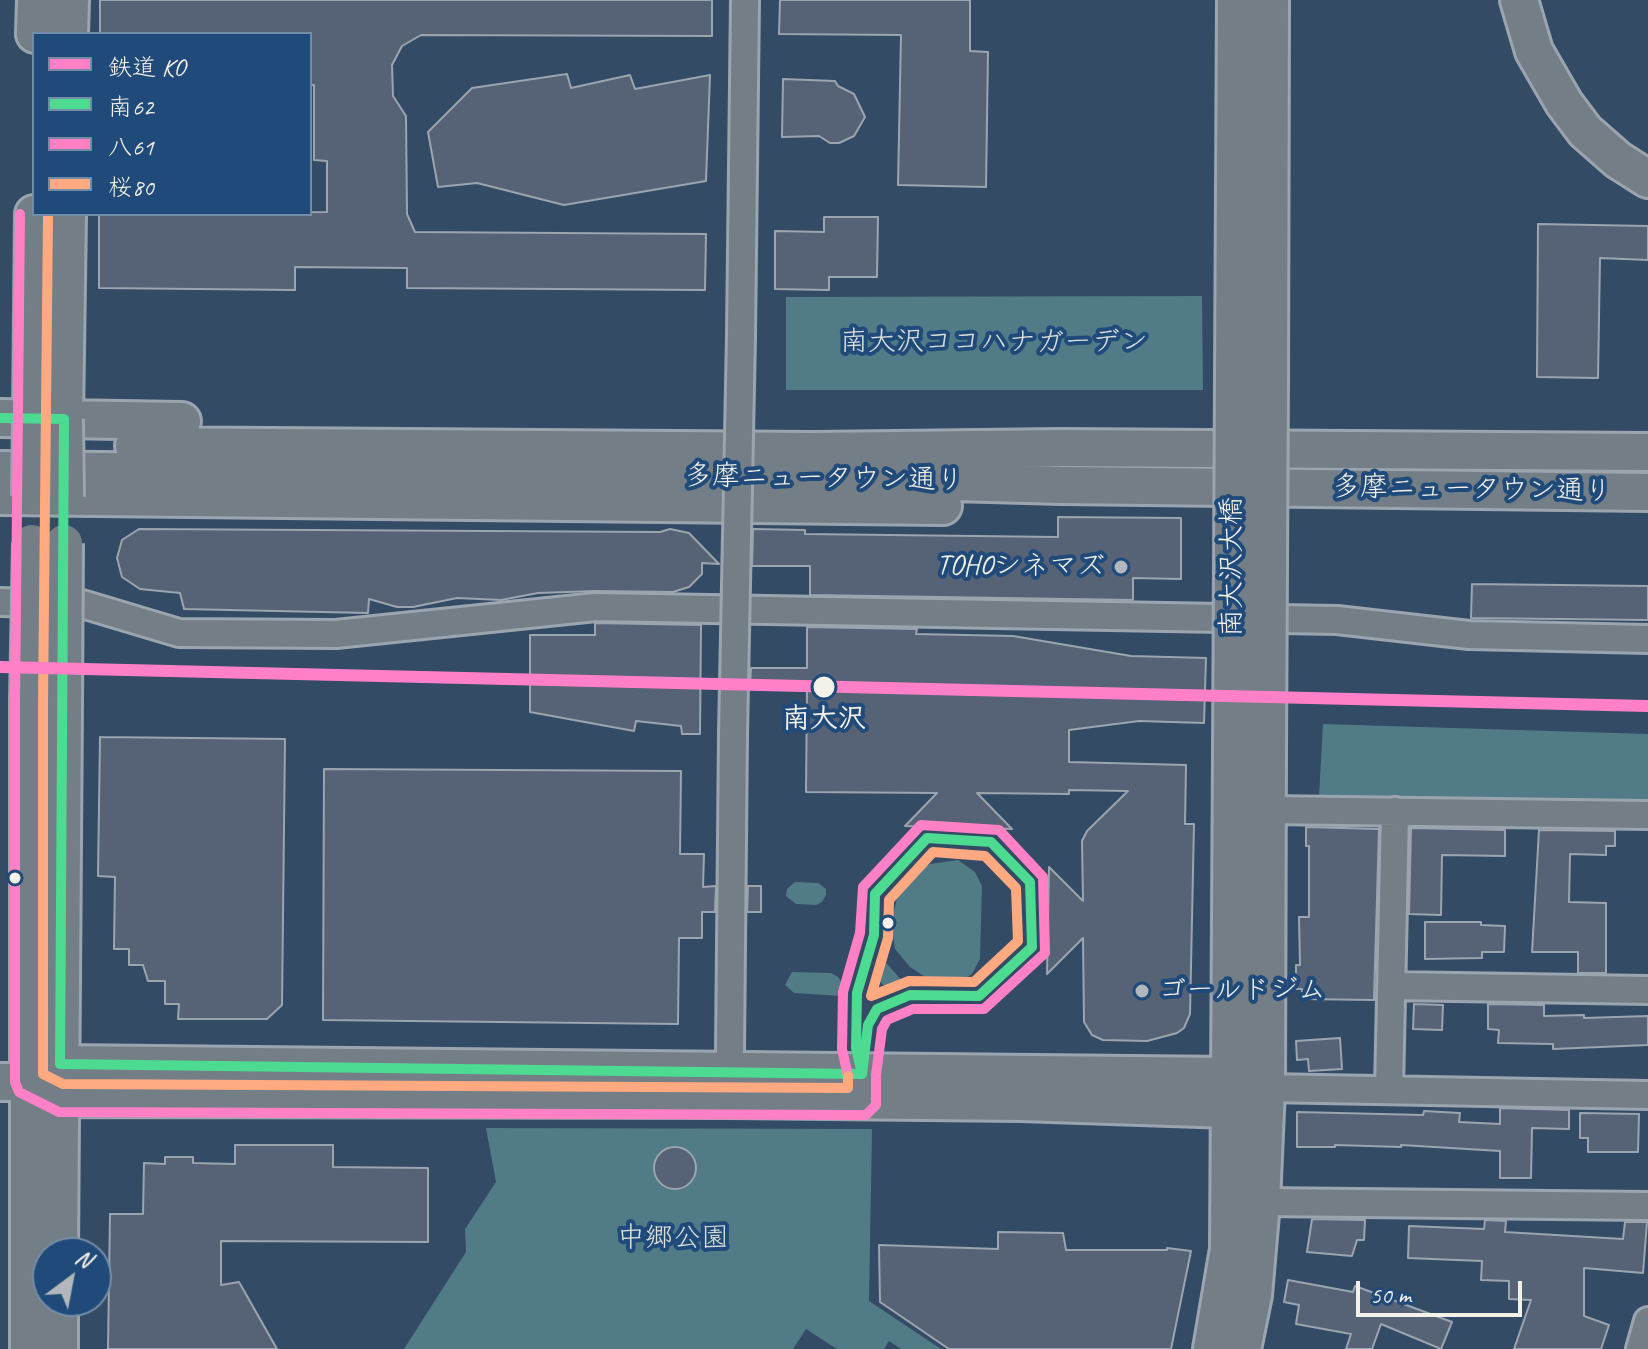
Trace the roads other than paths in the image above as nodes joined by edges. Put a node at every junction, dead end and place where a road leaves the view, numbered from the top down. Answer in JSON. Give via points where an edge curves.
{"nodes":[{"id":1,"x":36,"y":0,"type":"edge"},
{"id":2,"x":70,"y":0,"type":"edge"},
{"id":3,"x":745,"y":0,"type":"edge"},
{"id":4,"x":1236,"y":0,"type":"edge"},
{"id":5,"x":1270,"y":0,"type":"edge"},
{"id":6,"x":1519,"y":0,"type":"edge"},
{"id":7,"x":35,"y":32,"type":"edge"},
{"id":8,"x":69,"y":32,"type":"edge"},
{"id":9,"x":1648,"y":179,"type":"edge"},
{"id":10,"x":34,"y":216,"type":"edge"},
{"id":11,"x":67,"y":216,"type":"edge"},
{"id":12,"x":1251,"y":381,"type":"junction"},
{"id":13,"x":32,"y":419,"type":"edge"},
{"id":14,"x":0,"y":445,"type":"edge"},
{"id":15,"x":1061,"y":448,"type":"junction"},
{"id":16,"x":1648,"y":452,"type":"edge"},
{"id":17,"x":0,"y":470,"type":"edge"},
{"id":18,"x":1061,"y":485,"type":"junction"},
{"id":19,"x":1253,"y":487,"type":"junction"},
{"id":20,"x":1648,"y":492,"type":"edge"},
{"id":21,"x":32,"y":497,"type":"edge"},
{"id":22,"x":0,"y":602,"type":"edge"},
{"id":23,"x":1252,"y":619,"type":"junction"},
{"id":24,"x":1648,"y":639,"type":"edge"},
{"id":25,"x":1250,"y":751,"type":"junction"},
{"id":26,"x":1267,"y":810,"type":"junction"},
{"id":27,"x":1395,"y":811,"type":"junction"},
{"id":28,"x":1648,"y":815,"type":"edge"},
{"id":29,"x":1391,"y":986,"type":"junction"},
{"id":30,"x":1648,"y":990,"type":"edge"},
{"id":31,"x":730,"y":1051,"type":"dead end"},
{"id":32,"x":37,"y":1081,"type":"edge"},
{"id":33,"x":1266,"y":1088,"type":"junction"},
{"id":34,"x":1389,"y":1090,"type":"junction"},
{"id":35,"x":1230,"y":1092,"type":"junction"},
{"id":36,"x":1648,"y":1095,"type":"edge"},
{"id":37,"x":1261,"y":1202,"type":"junction"},
{"id":38,"x":1648,"y":1206,"type":"edge"},
{"id":39,"x":57,"y":1237,"type":"edge"},
{"id":40,"x":59,"y":1317,"type":"edge"},
{"id":41,"x":1648,"y":1321,"type":"edge"},
{"id":42,"x":29,"y":1349,"type":"edge"},
{"id":43,"x":59,"y":1349,"type":"edge"},
{"id":44,"x":1212,"y":1349,"type":"edge"},
{"id":45,"x":1242,"y":1349,"type":"edge"},
{"id":46,"x":1640,"y":1349,"type":"edge"}],
"edges":[{"from":1,"to":7,"type":"street"},
{"from":2,"to":8,"type":"street"},
{"from":3,"to":31,"type":"street","bridge":true},
{"from":4,"to":12,"type":"street"},
{"from":5,"to":12,"type":"street"},
{"from":6,"to":9,"type":"street","via":[[1534,51],[1564,103],[1585,131]]},
{"from":10,"to":13,"type":"street"},
{"from":11,"to":13,"type":"street"},
{"from":12,"to":25,"type":"street","name":"南大沢大橋","bridge":true},
{"from":13,"to":15,"type":"street","via":[[983,429]]},
{"from":13,"to":21,"type":"street","bridge":true},
{"from":14,"to":15,"type":"street","name":"多摩ニュータウン通り"},
{"from":15,"to":16,"type":"street","name":"多摩ニュータウン通り"},
{"from":17,"to":18,"type":"street","name":"多摩ニュータウン通り"},
{"from":18,"to":19,"type":"street","name":"多摩ニュータウン通り"},
{"from":18,"to":21,"type":"street","via":[[991,506]]},
{"from":19,"to":20,"type":"street","name":"多摩ニュータウン通り"},
{"from":19,"to":23,"type":"street"},
{"from":21,"to":32,"type":"street","bridge":true,"via":[[48,543]]},
{"from":22,"to":23,"type":"street","via":[[82,604],[179,633],[336,634],[596,607]]},
{"from":23,"to":24,"type":"street","via":[[1337,620],[1469,635]]},
{"from":25,"to":26,"type":"street"},
{"from":25,"to":35,"type":"street"},
{"from":26,"to":27,"type":"street"},
{"from":26,"to":33,"type":"street"},
{"from":27,"to":28,"type":"street"},
{"from":27,"to":29,"type":"street"},
{"from":29,"to":30,"type":"street"},
{"from":29,"to":34,"type":"street"},
{"from":32,"to":35,"type":"street","via":[[1037,1102]]},
{"from":32,"to":39,"type":"street"},
{"from":32,"to":42,"type":"street"},
{"from":33,"to":34,"type":"street"},
{"from":33,"to":35,"type":"street"},
{"from":33,"to":37,"type":"street"},
{"from":34,"to":36,"type":"street"},
{"from":35,"to":44,"type":"street","via":[[1229,1249]]},
{"from":37,"to":38,"type":"street"},
{"from":37,"to":45,"type":"street"},
{"from":40,"to":43,"type":"street"},
{"from":41,"to":46,"type":"street"}]}
